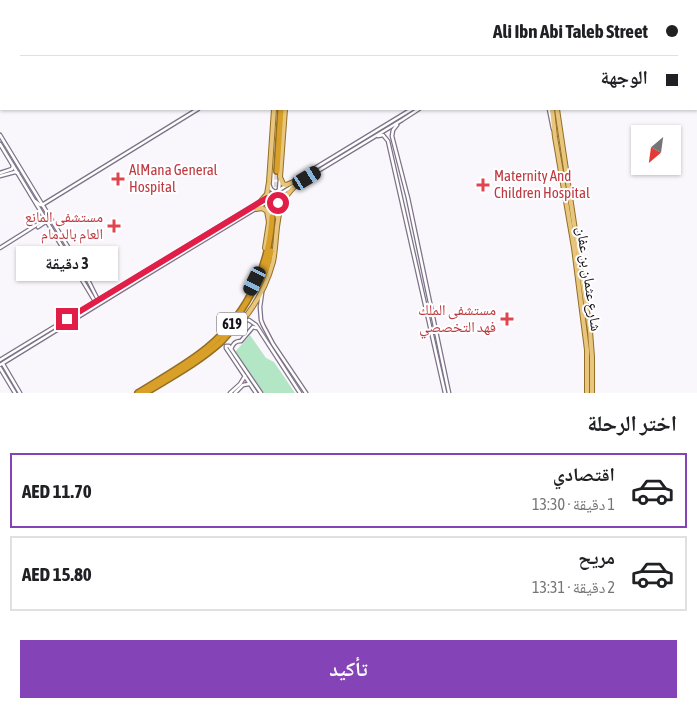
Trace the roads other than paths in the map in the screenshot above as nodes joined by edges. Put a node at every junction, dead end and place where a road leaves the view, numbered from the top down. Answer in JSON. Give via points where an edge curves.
{"nodes":[{"id":1,"x":196,"y":110,"type":"edge"},
{"id":2,"x":274,"y":110,"type":"edge"},
{"id":3,"x":280,"y":110,"type":"edge"},
{"id":4,"x":286,"y":110,"type":"edge"},
{"id":5,"x":410,"y":110,"type":"edge"},
{"id":6,"x":417,"y":110,"type":"edge"},
{"id":7,"x":550,"y":110,"type":"edge"},
{"id":8,"x":558,"y":110,"type":"edge"},
{"id":9,"x":402,"y":120,"type":"junction"},
{"id":10,"x":0,"y":135,"type":"edge"},
{"id":11,"x":392,"y":136,"type":"junction"},
{"id":12,"x":372,"y":138,"type":"junction"},
{"id":13,"x":387,"y":139,"type":"junction"},
{"id":14,"x":0,"y":144,"type":"edge"},
{"id":15,"x":13,"y":164,"type":"junction"},
{"id":16,"x":270,"y":164,"type":"junction"},
{"id":17,"x":277,"y":170,"type":"junction"},
{"id":18,"x":0,"y":173,"type":"edge"},
{"id":19,"x":18,"y":173,"type":"junction"},
{"id":20,"x":0,"y":176,"type":"edge"},
{"id":21,"x":280,"y":177,"type":"junction"},
{"id":22,"x":269,"y":182,"type":"junction"},
{"id":23,"x":291,"y":184,"type":"junction"},
{"id":24,"x":296,"y":185,"type":"junction"},
{"id":25,"x":276,"y":192,"type":"junction"},
{"id":26,"x":282,"y":193,"type":"junction"},
{"id":27,"x":267,"y":198,"type":"junction"},
{"id":28,"x":272,"y":199,"type":"junction"},
{"id":29,"x":36,"y":201,"type":"junction"},
{"id":30,"x":261,"y":201,"type":"junction"},
{"id":31,"x":42,"y":205,"type":"junction"},
{"id":32,"x":256,"y":209,"type":"junction"},
{"id":33,"x":43,"y":216,"type":"junction"},
{"id":34,"x":276,"y":217,"type":"junction"},
{"id":35,"x":46,"y":221,"type":"junction"},
{"id":36,"x":269,"y":222,"type":"junction"},
{"id":37,"x":0,"y":249,"type":"edge"},
{"id":38,"x":82,"y":279,"type":"junction"},
{"id":39,"x":88,"y":280,"type":"junction"},
{"id":40,"x":264,"y":286,"type":"junction"},
{"id":41,"x":98,"y":303,"type":"junction"},
{"id":42,"x":243,"y":322,"type":"junction"},
{"id":43,"x":259,"y":329,"type":"junction"},
{"id":44,"x":220,"y":340,"type":"junction"},
{"id":45,"x":215,"y":347,"type":"junction"},
{"id":46,"x":226,"y":348,"type":"junction"},
{"id":47,"x":231,"y":349,"type":"junction"},
{"id":48,"x":1,"y":359,"type":"edge"},
{"id":49,"x":1,"y":366,"type":"edge"},
{"id":50,"x":245,"y":376,"type":"junction"},
{"id":51,"x":251,"y":385,"type":"junction"},
{"id":52,"x":15,"y":393,"type":"edge"},
{"id":53,"x":20,"y":393,"type":"edge"},
{"id":54,"x":138,"y":393,"type":"edge"},
{"id":55,"x":145,"y":393,"type":"edge"},
{"id":56,"x":230,"y":393,"type":"edge"},
{"id":57,"x":234,"y":393,"type":"edge"},
{"id":58,"x":256,"y":393,"type":"edge"},
{"id":59,"x":261,"y":393,"type":"edge"},
{"id":60,"x":300,"y":393,"type":"edge"},
{"id":61,"x":306,"y":393,"type":"edge"},
{"id":62,"x":445,"y":393,"type":"edge"},
{"id":63,"x":449,"y":393,"type":"edge"},
{"id":64,"x":587,"y":393,"type":"edge"},
{"id":65,"x":592,"y":393,"type":"edge"}],
"edges":[{"from":1,"to":31,"type":"street"},
{"from":2,"to":16,"type":"main road"},
{"from":3,"to":17,"type":"highway"},
{"from":4,"to":17,"type":"main road"},
{"from":5,"to":23,"type":"street"},
{"from":6,"to":9,"type":"street"},
{"from":7,"to":64,"type":"main road","name":"شارع عثمان بن عفان","via":[[574,248],[587,350]]},
{"from":8,"to":65,"type":"main road","name":"شارع عثمان بن عفان","via":[[590,331]]},
{"from":9,"to":11,"type":"street"},
{"from":9,"to":12,"type":"street"},
{"from":10,"to":31,"type":"street"},
{"from":11,"to":13,"type":"street","via":[[389,133]]},
{"from":11,"to":63,"type":"street"},
{"from":12,"to":13,"type":"street","via":[[383,135]]},
{"from":12,"to":24,"type":"street"},
{"from":13,"to":62,"type":"street"},
{"from":14,"to":15,"type":"street"},
{"from":15,"to":18,"type":"street","via":[[12,169]]},
{"from":15,"to":19,"type":"street"},
{"from":16,"to":17,"type":"main road","via":[[272,173],[278,174]]},
{"from":16,"to":22,"type":"main road"},
{"from":17,"to":21,"type":"main road"},
{"from":19,"to":20,"type":"street"},
{"from":19,"to":29,"type":"street"},
{"from":21,"to":23,"type":"main road","via":[[283,184]]},
{"from":21,"to":25,"type":"street"},
{"from":22,"to":25,"type":"street"},
{"from":22,"to":30,"type":"main road","via":[[268,194]]},
{"from":23,"to":25,"type":"street"},
{"from":24,"to":26,"type":"street"},
{"from":24,"to":34,"type":"main road"},
{"from":25,"to":26,"type":"street"},
{"from":25,"to":27,"type":"street"},
{"from":25,"to":28,"type":"street"},
{"from":26,"to":28,"type":"street"},
{"from":27,"to":28,"type":"street"},
{"from":27,"to":30,"type":"street"},
{"from":28,"to":32,"type":"street"},
{"from":28,"to":34,"type":"street","via":[[278,205]]},
{"from":28,"to":36,"type":"street"},
{"from":29,"to":31,"type":"street"},
{"from":29,"to":33,"type":"street"},
{"from":30,"to":41,"type":"street"},
{"from":31,"to":39,"type":"street"},
{"from":32,"to":36,"type":"main road","via":[[266,210]]},
{"from":32,"to":41,"type":"street"},
{"from":33,"to":35,"type":"street"},
{"from":33,"to":37,"type":"street","via":[[38,224]]},
{"from":34,"to":36,"type":"main road","via":[[276,212],[270,212]]},
{"from":34,"to":40,"type":"main road","via":[[273,260]]},
{"from":34,"to":44,"type":"highway","number":"619","via":[[262,280],[242,316]]},
{"from":35,"to":37,"type":"street"},
{"from":35,"to":38,"type":"street"},
{"from":36,"to":44,"type":"main road","via":[[264,256],[255,281]]},
{"from":38,"to":39,"type":"street"},
{"from":38,"to":41,"type":"street"},
{"from":39,"to":41,"type":"street"},
{"from":40,"to":42,"type":"main road"},
{"from":40,"to":61,"type":"street","via":[[261,320]]},
{"from":41,"to":48,"type":"street"},
{"from":41,"to":49,"type":"street"},
{"from":42,"to":43,"type":"street","via":[[250,320]]},
{"from":42,"to":44,"type":"main road"},
{"from":43,"to":47,"type":"street","via":[[253,327]]},
{"from":43,"to":60,"type":"street"},
{"from":44,"to":45,"type":"highway","number":"619"},
{"from":44,"to":54,"type":"highway","number":"619"},
{"from":45,"to":46,"type":"street"},
{"from":45,"to":55,"type":"highway","number":"619"},
{"from":46,"to":47,"type":"street","via":[[228,345]]},
{"from":46,"to":50,"type":"street"},
{"from":47,"to":59,"type":"street"},
{"from":49,"to":52,"type":"street"},
{"from":49,"to":53,"type":"street"},
{"from":50,"to":51,"type":"street"},
{"from":50,"to":56,"type":"street"},
{"from":51,"to":57,"type":"street","via":[[245,384]]},
{"from":51,"to":58,"type":"street"}]}
